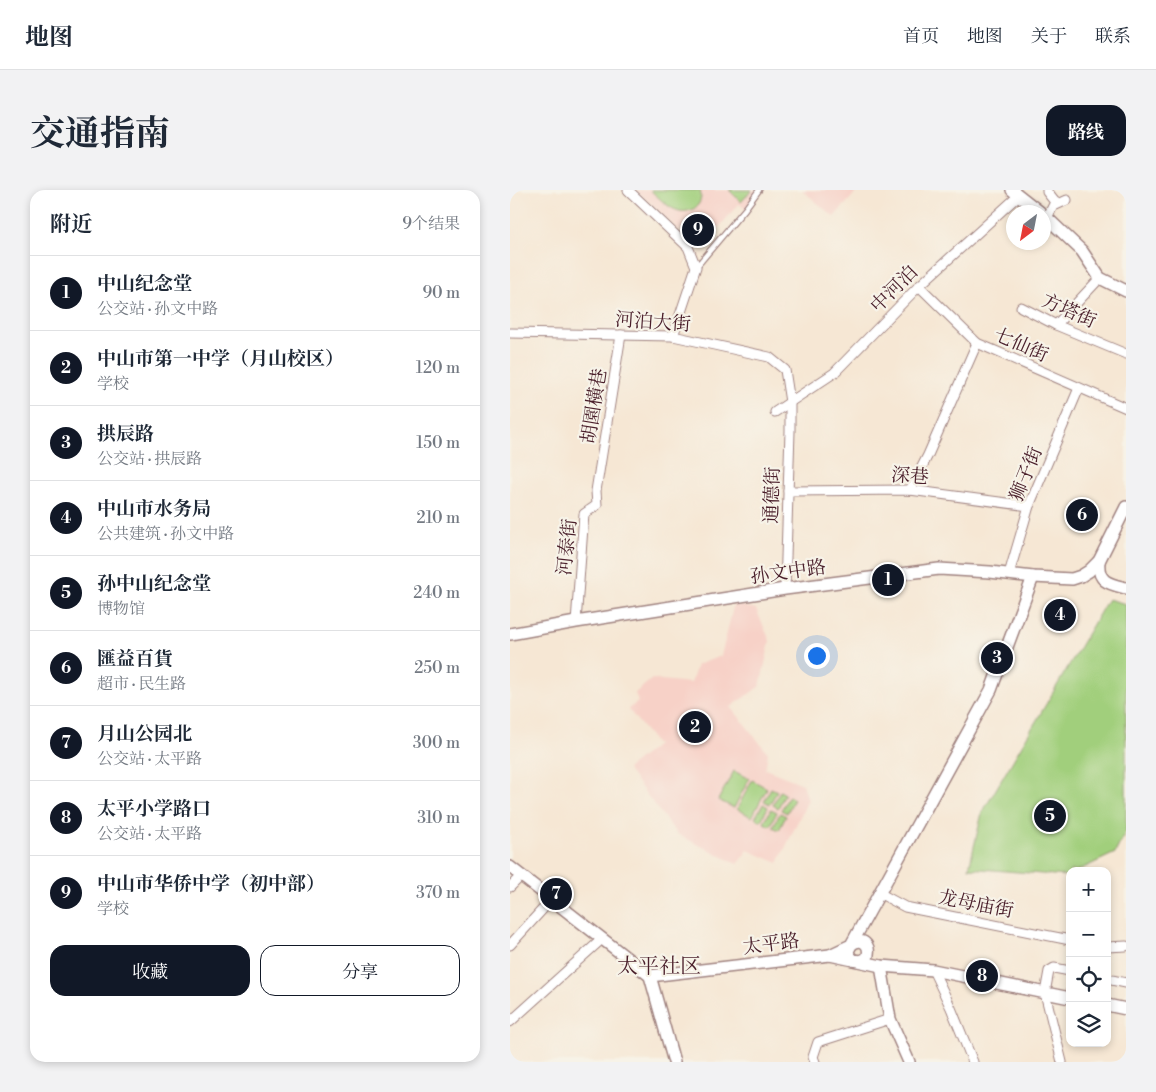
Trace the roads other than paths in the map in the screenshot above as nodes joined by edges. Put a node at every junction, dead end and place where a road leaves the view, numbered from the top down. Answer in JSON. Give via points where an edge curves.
{"nodes":[{"id":1,"x":628,"y":190,"type":"edge"},
{"id":2,"x":759,"y":190,"type":"edge"},
{"id":3,"x":1047,"y":190,"type":"edge"},
{"id":4,"x":1015,"y":193,"type":"edge"},
{"id":5,"x":1067,"y":200,"type":"dead end"},
{"id":6,"x":1031,"y":205,"type":"edge"},
{"id":7,"x":1054,"y":206,"type":"junction"},
{"id":8,"x":1051,"y":209,"type":"edge"},
{"id":9,"x":1051,"y":222,"type":"edge"},
{"id":10,"x":696,"y":267,"type":"junction"},
{"id":11,"x":1100,"y":278,"type":"junction"},
{"id":12,"x":919,"y":286,"type":"junction"},
{"id":13,"x":1126,"y":291,"type":"edge"},
{"id":14,"x":1021,"y":307,"type":"dead end"},
{"id":15,"x":1056,"y":325,"type":"junction"},
{"id":16,"x":510,"y":334,"type":"edge"},
{"id":17,"x":621,"y":335,"type":"junction"},
{"id":18,"x":672,"y":336,"type":"junction"},
{"id":19,"x":977,"y":343,"type":"junction"},
{"id":20,"x":1126,"y":354,"type":"edge"},
{"id":21,"x":1079,"y":388,"type":"junction"},
{"id":22,"x":790,"y":402,"type":"junction"},
{"id":23,"x":1126,"y":408,"type":"edge"},
{"id":24,"x":775,"y":412,"type":"dead end"},
{"id":25,"x":598,"y":482,"type":"joint"},
{"id":26,"x":910,"y":490,"type":"junction"},
{"id":27,"x":788,"y":491,"type":"junction"},
{"id":28,"x":1029,"y":506,"type":"junction"},
{"id":29,"x":1126,"y":507,"type":"edge"},
{"id":30,"x":1099,"y":561,"type":"junction"},
{"id":31,"x":1009,"y":574,"type":"junction"},
{"id":32,"x":1033,"y":577,"type":"junction"},
{"id":33,"x":1126,"y":588,"type":"edge"},
{"id":34,"x":785,"y":589,"type":"junction"},
{"id":35,"x":576,"y":622,"type":"junction"},
{"id":36,"x":510,"y":634,"type":"edge"},
{"id":37,"x":510,"y":868,"type":"edge"},
{"id":38,"x":521,"y":876,"type":"junction"},
{"id":39,"x":510,"y":887,"type":"edge"},
{"id":40,"x":879,"y":893,"type":"junction"},
{"id":41,"x":552,"y":899,"type":"junction"},
{"id":42,"x":602,"y":938,"type":"junction"},
{"id":43,"x":1066,"y":939,"type":"edge"},
{"id":44,"x":855,"y":943,"type":"junction"},
{"id":45,"x":510,"y":945,"type":"edge"},
{"id":46,"x":1126,"y":946,"type":"edge"},
{"id":47,"x":1111,"y":947,"type":"edge"},
{"id":48,"x":869,"y":951,"type":"junction"},
{"id":49,"x":830,"y":955,"type":"junction"},
{"id":50,"x":857,"y":961,"type":"junction"},
{"id":51,"x":880,"y":966,"type":"junction"},
{"id":52,"x":933,"y":970,"type":"junction"},
{"id":53,"x":1066,"y":970,"type":"edge"},
{"id":54,"x":650,"y":976,"type":"junction"},
{"id":55,"x":1111,"y":980,"type":"edge"},
{"id":56,"x":1126,"y":983,"type":"edge"},
{"id":57,"x":1045,"y":993,"type":"junction"},
{"id":58,"x":1066,"y":997,"type":"edge"},
{"id":59,"x":1111,"y":1006,"type":"edge"},
{"id":60,"x":1126,"y":1009,"type":"edge"},
{"id":61,"x":890,"y":1019,"type":"junction"},
{"id":62,"x":510,"y":1022,"type":"edge"},
{"id":63,"x":674,"y":1062,"type":"edge"},
{"id":64,"x":815,"y":1062,"type":"edge"},
{"id":65,"x":909,"y":1062,"type":"edge"},
{"id":66,"x":973,"y":1062,"type":"edge"},
{"id":67,"x":1062,"y":1062,"type":"edge"}],
"edges":[{"from":1,"to":10,"type":"street","via":[[688,247]]},
{"from":2,"to":10,"type":"lane"},
{"from":3,"to":7,"type":"street","via":[[1055,202]]},
{"from":4,"to":6,"type":"street"},
{"from":4,"to":12,"type":"street","name":"中河泊"},
{"from":5,"to":7,"type":"street"},
{"from":7,"to":8,"type":"street"},
{"from":9,"to":11,"type":"street","via":[[1082,251]]},
{"from":10,"to":18,"type":"street"},
{"from":11,"to":13,"type":"street"},
{"from":11,"to":15,"type":"street"},
{"from":12,"to":19,"type":"street","name":"七仙街"},
{"from":12,"to":22,"type":"street","name":"中河泊","via":[[834,373]]},
{"from":14,"to":15,"type":"street","name":"方塔街"},
{"from":15,"to":20,"type":"street","name":"方塔街"},
{"from":16,"to":17,"type":"street","name":"河泊大街"},
{"from":17,"to":18,"type":"street","name":"河泊大街"},
{"from":17,"to":25,"type":"street","name":"胡園橫巷"},
{"from":18,"to":22,"type":"street","name":"河泊大街","via":[[769,357],[786,370]]},
{"from":19,"to":21,"type":"street","name":"七仙街"},
{"from":19,"to":26,"type":"street"},
{"from":21,"to":23,"type":"street","name":"七仙街"},
{"from":21,"to":28,"type":"street","name":"狮子街"},
{"from":22,"to":24,"type":"street","name":"中河泊"},
{"from":22,"to":27,"type":"street","name":"通德街"},
{"from":25,"to":35,"type":"street","name":"河泰街","via":[[597,505],[584,514]]},
{"from":26,"to":27,"type":"street","name":"深巷"},
{"from":26,"to":28,"type":"street","name":"深巷"},
{"from":27,"to":34,"type":"street","name":"通德街"},
{"from":28,"to":31,"type":"street","name":"狮子街"},
{"from":29,"to":30,"type":"street"},
{"from":30,"to":32,"type":"street","name":"孙文中路","via":[[1089,571],[1072,579]]},
{"from":30,"to":33,"type":"street","via":[[1102,578],[1110,585]]},
{"from":31,"to":32,"type":"street","name":"孙文中路"},
{"from":31,"to":34,"type":"street","name":"孙文中路","via":[[939,569]]},
{"from":32,"to":40,"type":"street","via":[[991,690]]},
{"from":34,"to":35,"type":"street","name":"孙文中路"},
{"from":35,"to":36,"type":"street","name":"孙文中路"},
{"from":37,"to":38,"type":"street"},
{"from":38,"to":39,"type":"street"},
{"from":38,"to":41,"type":"street"},
{"from":40,"to":43,"type":"street","name":"龙母庙街","via":[[905,907]]},
{"from":40,"to":44,"type":"street"},
{"from":41,"to":42,"type":"street"},
{"from":41,"to":45,"type":"street"},
{"from":42,"to":54,"type":"street"},
{"from":42,"to":62,"type":"street"},
{"from":44,"to":48,"type":"street","via":[[866,944]]},
{"from":44,"to":49,"type":"street"},
{"from":44,"to":50,"type":"street","via":[[848,951]]},
{"from":46,"to":47,"type":"street"},
{"from":48,"to":50,"type":"street","via":[[867,958]]},
{"from":48,"to":51,"type":"street"},
{"from":49,"to":50,"type":"street","name":"太平路"},
{"from":49,"to":54,"type":"street","name":"太平路"},
{"from":50,"to":51,"type":"street","name":"太平路"},
{"from":51,"to":52,"type":"street","name":"太平路"},
{"from":51,"to":61,"type":"street"},
{"from":52,"to":57,"type":"street","name":"太平路"},
{"from":52,"to":66,"type":"street"},
{"from":53,"to":57,"type":"street","via":[[1054,968],[1049,971]]},
{"from":54,"to":63,"type":"street"},
{"from":55,"to":56,"type":"street"},
{"from":57,"to":58,"type":"street","name":"太平路"},
{"from":57,"to":67,"type":"street"},
{"from":59,"to":60,"type":"street"},
{"from":61,"to":64,"type":"street","via":[[818,1042],[813,1058]]},
{"from":61,"to":65,"type":"street"}]}
